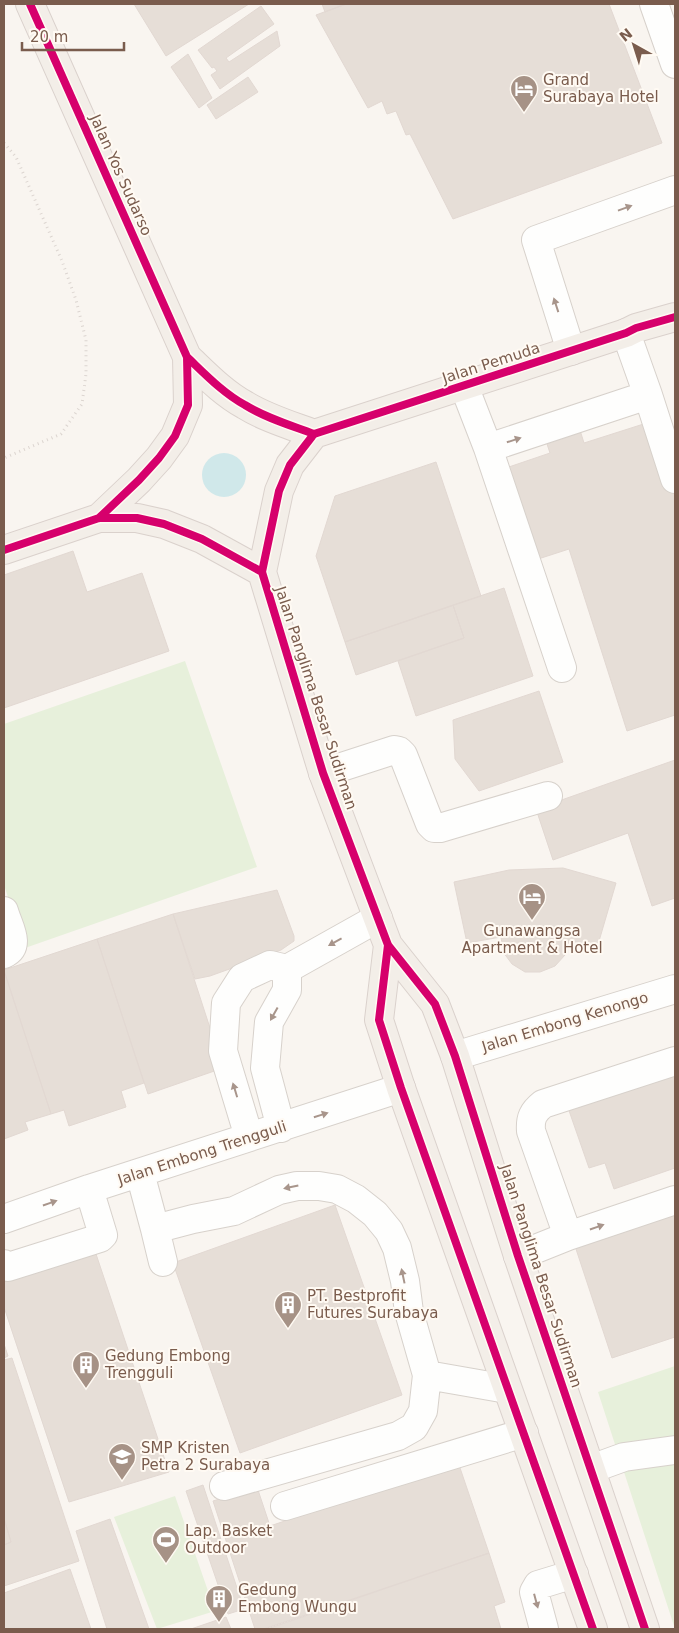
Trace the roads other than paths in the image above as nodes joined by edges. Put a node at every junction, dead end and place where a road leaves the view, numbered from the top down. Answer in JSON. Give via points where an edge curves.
{"nodes":[{"id":1,"x":30,"y":4,"type":"edge"},
{"id":2,"x":654,"y":4,"type":"edge"},
{"id":3,"x":675,"y":64,"type":"edge"},
{"id":4,"x":675,"y":190,"type":"edge"},
{"id":5,"x":675,"y":317,"type":"edge"},
{"id":6,"x":626,"y":333,"type":"junction"},
{"id":7,"x":571,"y":351,"type":"junction"},
{"id":8,"x":187,"y":358,"type":"junction"},
{"id":9,"x":464,"y":386,"type":"junction"},
{"id":10,"x":648,"y":395,"type":"junction"},
{"id":11,"x":314,"y":434,"type":"junction"},
{"id":12,"x":488,"y":448,"type":"junction"},
{"id":13,"x":675,"y":479,"type":"edge"},
{"id":14,"x":99,"y":518,"type":"junction"},
{"id":15,"x":4,"y":550,"type":"edge"},
{"id":16,"x":262,"y":572,"type":"junction"},
{"id":17,"x":562,"y":668,"type":"dead end"},
{"id":18,"x":323,"y":773,"type":"junction"},
{"id":19,"x":548,"y":796,"type":"dead end"},
{"id":20,"x":4,"y":911,"type":"edge"},
{"id":21,"x":378,"y":918,"type":"junction"},
{"id":22,"x":388,"y":944,"type":"junction"},
{"id":23,"x":4,"y":954,"type":"edge"},
{"id":24,"x":287,"y":969,"type":"junction"},
{"id":25,"x":675,"y":989,"type":"edge"},
{"id":26,"x":455,"y":1056,"type":"junction"},
{"id":27,"x":675,"y":1060,"type":"edge"},
{"id":28,"x":401,"y":1088,"type":"junction"},
{"id":29,"x":281,"y":1128,"type":"junction"},
{"id":30,"x":249,"y":1137,"type":"junction"},
{"id":31,"x":140,"y":1173,"type":"junction"},
{"id":32,"x":89,"y":1189,"type":"junction"},
{"id":33,"x":675,"y":1200,"type":"edge"},
{"id":34,"x":4,"y":1219,"type":"edge"},
{"id":35,"x":155,"y":1230,"type":"junction"},
{"id":36,"x":568,"y":1236,"type":"junction"},
{"id":37,"x":518,"y":1256,"type":"junction"},
{"id":38,"x":163,"y":1262,"type":"dead end"},
{"id":39,"x":4,"y":1264,"type":"edge"},
{"id":40,"x":427,"y":1375,"type":"junction"},
{"id":41,"x":507,"y":1388,"type":"junction"},
{"id":42,"x":524,"y":1434,"type":"junction"},
{"id":43,"x":675,"y":1450,"type":"edge"},
{"id":44,"x":591,"y":1469,"type":"junction"},
{"id":45,"x":224,"y":1486,"type":"dead end"},
{"id":46,"x":285,"y":1506,"type":"dead end"},
{"id":47,"x":574,"y":1574,"type":"junction"},
{"id":48,"x":544,"y":1629,"type":"edge"},
{"id":49,"x":593,"y":1629,"type":"edge"},
{"id":50,"x":646,"y":1629,"type":"edge"}],
"edges":[{"from":1,"to":8,"type":"main road","name":"Jalan Yos Sudarso"},
{"from":2,"to":3,"type":"street"},
{"from":7,"to":4,"type":"street","one_way":true,"via":[[536,240]]},
{"from":5,"to":6,"type":"main road","name":"Jalan Pemuda"},
{"from":6,"to":7,"type":"main road","name":"Jalan Pemuda"},
{"from":6,"to":10,"type":"street"},
{"from":7,"to":9,"type":"main road","name":"Jalan Pemuda"},
{"from":8,"to":11,"type":"main road","via":[[244,405]]},
{"from":8,"to":14,"type":"main road","via":[[188,405],[175,436],[139,480]]},
{"from":9,"to":11,"type":"main road","name":"Jalan Pemuda"},
{"from":9,"to":12,"type":"street"},
{"from":12,"to":10,"type":"street","one_way":true},
{"from":10,"to":13,"type":"street"},
{"from":11,"to":16,"type":"main road","via":[[290,465],[279,491]]},
{"from":12,"to":17,"type":"street"},
{"from":14,"to":15,"type":"main road"},
{"from":14,"to":16,"type":"main road","via":[[136,518],[164,524],[202,539]]},
{"from":16,"to":18,"type":"main road","name":"Jalan Panglima Besar Sudirman"},
{"from":18,"to":19,"type":"street","via":[[399,751],[434,828]]},
{"from":18,"to":21,"type":"main road","name":"Jalan Panglima Besar Sudirman"},
{"from":20,"to":23,"type":"street","via":[[14,943],[12,949]]},
{"from":21,"to":22,"type":"main road","name":"Jalan Panglima Besar Sudirman"},
{"from":21,"to":24,"type":"street","one_way":true},
{"from":22,"to":26,"type":"main road","name":"Jalan Panglima Besar Sudirman","via":[[435,1004]]},
{"from":22,"to":28,"type":"main road","name":"Jalan Panglima Besar Sudirman","via":[[379,1020]]},
{"from":24,"to":29,"type":"street","one_way":true,"via":[[287,990],[269,1022],[265,1068]]},
{"from":30,"to":24,"type":"street","one_way":true,"via":[[224,1051],[226,1003],[242,978],[270,965]]},
{"from":25,"to":26,"type":"street","name":"Jalan Embong Kenongo"},
{"from":26,"to":37,"type":"main road","name":"Jalan Panglima Besar Sudirman"},
{"from":27,"to":36,"type":"street","via":[[543,1104],[534,1111],[530,1121],[532,1131]]},
{"from":29,"to":28,"type":"street","name":"Jalan Embong Trengguli","one_way":true},
{"from":28,"to":41,"type":"main road","name":"Jalan Panglima Besar Sudirman"},
{"from":29,"to":30,"type":"street","name":"Jalan Embong Trengguli"},
{"from":30,"to":31,"type":"street","name":"Jalan Embong Trengguli"},
{"from":31,"to":32,"type":"street","name":"Jalan Embong Trengguli"},
{"from":31,"to":35,"type":"street"},
{"from":34,"to":32,"type":"street","name":"Jalan Embong Trengguli","one_way":true},
{"from":32,"to":39,"type":"street","via":[[103,1235],[100,1238],[8,1267]]},
{"from":36,"to":33,"type":"street","one_way":true},
{"from":35,"to":38,"type":"street"},
{"from":40,"to":35,"type":"street","one_way":true,"via":[[409,1312],[397,1248],[389,1231],[375,1214],[356,1199],[337,1189],[297,1186],[279,1190],[234,1211]]},
{"from":36,"to":37,"type":"street"},
{"from":37,"to":44,"type":"main road","name":"Jalan Panglima Besar Sudirman"},
{"from":40,"to":41,"type":"street"},
{"from":40,"to":45,"type":"street","via":[[423,1411],[414,1428],[398,1436]]},
{"from":41,"to":42,"type":"main road","name":"Jalan Panglima Besar Sudirman"},
{"from":42,"to":46,"type":"street"},
{"from":42,"to":47,"type":"main road","name":"Jalan Panglima Besar Sudirman"},
{"from":43,"to":44,"type":"street","via":[[624,1457]]},
{"from":44,"to":50,"type":"main road","name":"Jalan Panglima Besar Sudirman"},
{"from":47,"to":48,"type":"street","one_way":true,"via":[[535,1588]]},
{"from":47,"to":49,"type":"main road","name":"Jalan Panglima Besar Sudirman"}]}
